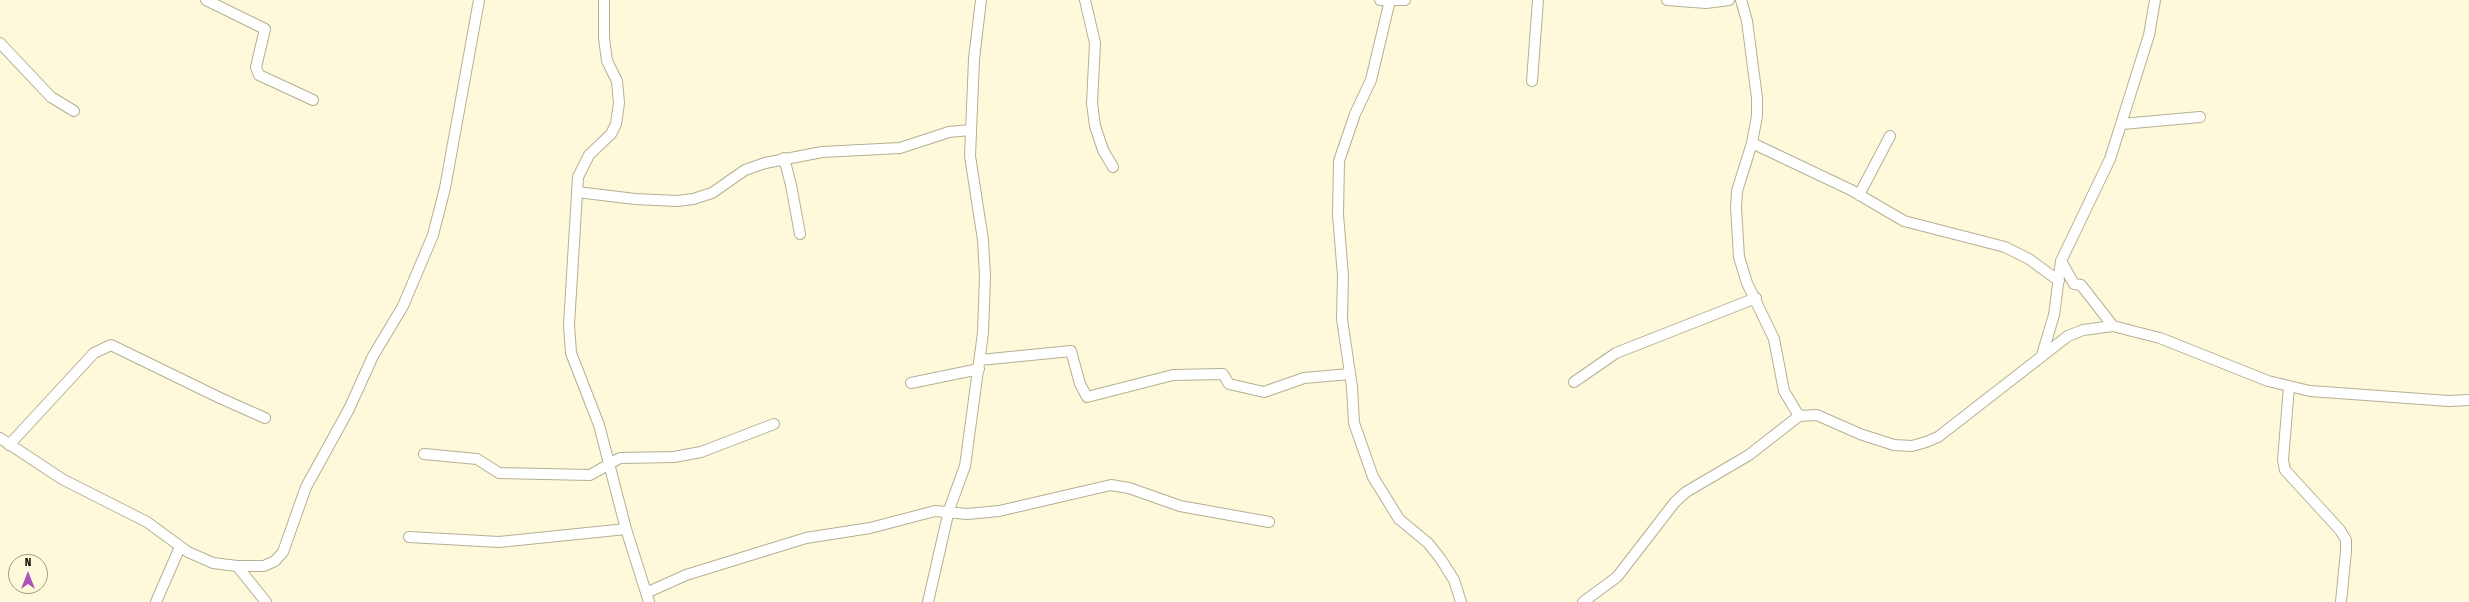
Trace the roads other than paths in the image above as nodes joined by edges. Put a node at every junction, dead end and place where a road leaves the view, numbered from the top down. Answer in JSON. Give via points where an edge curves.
{"nodes":[{"id":1,"x":206,"y":0,"type":"edge"},
{"id":2,"x":479,"y":0,"type":"edge"},
{"id":3,"x":604,"y":0,"type":"edge"},
{"id":4,"x":981,"y":0,"type":"edge"},
{"id":5,"x":1085,"y":0,"type":"edge"},
{"id":6,"x":1380,"y":0,"type":"edge"},
{"id":7,"x":1390,"y":0,"type":"edge"},
{"id":8,"x":1405,"y":0,"type":"edge"},
{"id":9,"x":1538,"y":0,"type":"edge"},
{"id":10,"x":1667,"y":0,"type":"edge"},
{"id":11,"x":1729,"y":0,"type":"edge"},
{"id":12,"x":1741,"y":0,"type":"edge"},
{"id":13,"x":2155,"y":0,"type":"edge"},
{"id":14,"x":1681,"y":1,"type":"edge"},
{"id":15,"x":0,"y":43,"type":"edge"},
{"id":16,"x":1532,"y":81,"type":"dead end"},
{"id":17,"x":313,"y":100,"type":"dead end"},
{"id":18,"x":74,"y":111,"type":"dead end"},
{"id":19,"x":2200,"y":117,"type":"dead end"},
{"id":20,"x":2122,"y":124,"type":"junction"},
{"id":21,"x":970,"y":130,"type":"junction"},
{"id":22,"x":1890,"y":136,"type":"dead end"},
{"id":23,"x":1752,"y":143,"type":"junction"},
{"id":24,"x":784,"y":158,"type":"junction"},
{"id":25,"x":1113,"y":168,"type":"dead end"},
{"id":26,"x":577,"y":192,"type":"junction"},
{"id":27,"x":1859,"y":195,"type":"junction"},
{"id":28,"x":800,"y":234,"type":"dead end"},
{"id":29,"x":2061,"y":261,"type":"junction"},
{"id":30,"x":2059,"y":281,"type":"junction"},
{"id":31,"x":1756,"y":298,"type":"junction"},
{"id":32,"x":2113,"y":326,"type":"junction"},
{"id":33,"x":2042,"y":355,"type":"junction"},
{"id":34,"x":980,"y":364,"type":"junction"},
{"id":35,"x":1350,"y":374,"type":"junction"},
{"id":36,"x":1574,"y":382,"type":"dead end"},
{"id":37,"x":911,"y":383,"type":"dead end"},
{"id":38,"x":2289,"y":387,"type":"junction"},
{"id":39,"x":2469,"y":400,"type":"edge"},
{"id":40,"x":1799,"y":416,"type":"junction"},
{"id":41,"x":264,"y":418,"type":"dead end"},
{"id":42,"x":774,"y":424,"type":"dead end"},
{"id":43,"x":0,"y":438,"type":"edge"},
{"id":44,"x":9,"y":445,"type":"junction"},
{"id":45,"x":424,"y":454,"type":"dead end"},
{"id":46,"x":610,"y":464,"type":"junction"},
{"id":47,"x":949,"y":510,"type":"junction"},
{"id":48,"x":1269,"y":522,"type":"dead end"},
{"id":49,"x":626,"y":529,"type":"junction"},
{"id":50,"x":408,"y":537,"type":"dead end"},
{"id":51,"x":180,"y":547,"type":"junction"},
{"id":52,"x":237,"y":566,"type":"junction"},
{"id":53,"x":647,"y":598,"type":"edge"},
{"id":54,"x":156,"y":602,"type":"edge"},
{"id":55,"x":266,"y":602,"type":"edge"},
{"id":56,"x":928,"y":602,"type":"edge"},
{"id":57,"x":1462,"y":602,"type":"edge"},
{"id":58,"x":1583,"y":602,"type":"edge"},
{"id":59,"x":2341,"y":602,"type":"edge"}],
"edges":[{"from":1,"to":17,"type":"street","via":[[265,29],[256,67],[259,75]]},
{"from":2,"to":52,"type":"street","via":[[445,188],[421,269],[306,487],[283,552],[275,561],[264,566]]},
{"from":3,"to":26,"type":"street","via":[[604,38],[608,61],[617,81],[619,103],[616,124],[611,134],[589,155],[578,177]]},
{"from":4,"to":21,"type":"street","via":[[974,59]]},
{"from":5,"to":25,"type":"street","via":[[1094,43],[1093,111],[1103,150]]},
{"from":6,"to":7,"type":"street"},
{"from":7,"to":8,"type":"street"},
{"from":7,"to":35,"type":"street","via":[[1371,80],[1354,114],[1339,161],[1338,215],[1344,276],[1342,319]]},
{"from":9,"to":16,"type":"street"},
{"from":10,"to":14,"type":"street"},
{"from":11,"to":14,"type":"street","via":[[1706,3]]},
{"from":12,"to":23,"type":"street","via":[[1747,21],[1757,98]]},
{"from":13,"to":20,"type":"street","via":[[2149,35]]},
{"from":15,"to":18,"type":"street","via":[[51,97]]},
{"from":19,"to":20,"type":"street"},
{"from":20,"to":29,"type":"street","via":[[2110,159]]},
{"from":21,"to":24,"type":"street","via":[[949,132],[900,148],[822,152]]},
{"from":21,"to":34,"type":"street","via":[[970,156],[983,240],[985,276]]},
{"from":22,"to":27,"type":"street"},
{"from":23,"to":27,"type":"street"},
{"from":23,"to":31,"type":"street","via":[[1737,191],[1736,207],[1742,271]]},
{"from":24,"to":26,"type":"street","via":[[745,170],[712,193],[693,199],[635,199]]},
{"from":24,"to":28,"type":"street"},
{"from":26,"to":46,"type":"street","via":[[569,325],[571,353],[599,425]]},
{"from":27,"to":30,"type":"street","via":[[1904,221],[2005,247],[2029,259]]},
{"from":29,"to":30,"type":"street"},
{"from":29,"to":32,"type":"street","via":[[2074,284],[2081,285]]},
{"from":30,"to":33,"type":"street","via":[[2054,315]]},
{"from":31,"to":36,"type":"street","via":[[1616,353]]},
{"from":31,"to":40,"type":"street","via":[[1774,339],[1784,391]]},
{"from":32,"to":33,"type":"street","via":[[2083,330],[2068,336]]},
{"from":32,"to":38,"type":"street","via":[[2160,338],[2235,369]]},
{"from":33,"to":40,"type":"street","via":[[1938,437],[1912,446],[1894,445],[1860,434],[1817,415]]},
{"from":34,"to":35,"type":"street","via":[[1071,351],[1080,384],[1087,397],[1174,375],[1223,374],[1229,384],[1264,392],[1304,378]]},
{"from":34,"to":37,"type":"street"},
{"from":34,"to":47,"type":"street","via":[[965,466]]},
{"from":35,"to":57,"type":"street","via":[[1354,423],[1373,477],[1399,519],[1428,543],[1440,558],[1454,580]]},
{"from":38,"to":39,"type":"street","via":[[2310,391],[2449,401]]},
{"from":38,"to":59,"type":"street","via":[[2283,460],[2285,470],[2340,530],[2346,540]]},
{"from":40,"to":58,"type":"street","via":[[1749,455],[1686,492],[1675,502],[1617,577]]},
{"from":41,"to":44,"type":"street","via":[[111,345],[94,353]]},
{"from":42,"to":46,"type":"street","via":[[701,452],[674,457],[620,458]]},
{"from":43,"to":44,"type":"street"},
{"from":44,"to":51,"type":"street","via":[[62,479],[147,522]]},
{"from":45,"to":46,"type":"street","via":[[477,459],[499,474],[590,475]]},
{"from":46,"to":49,"type":"street"},
{"from":47,"to":48,"type":"street","via":[[967,514],[999,511],[1111,485],[1129,488],[1180,506]]},
{"from":47,"to":53,"type":"street","via":[[920,514],[870,528],[806,538],[693,573]]},
{"from":47,"to":56,"type":"street"},
{"from":49,"to":50,"type":"street","via":[[499,542]]},
{"from":49,"to":53,"type":"street"},
{"from":51,"to":52,"type":"street","via":[[213,563]]},
{"from":51,"to":54,"type":"street"},
{"from":52,"to":55,"type":"street"}]}
